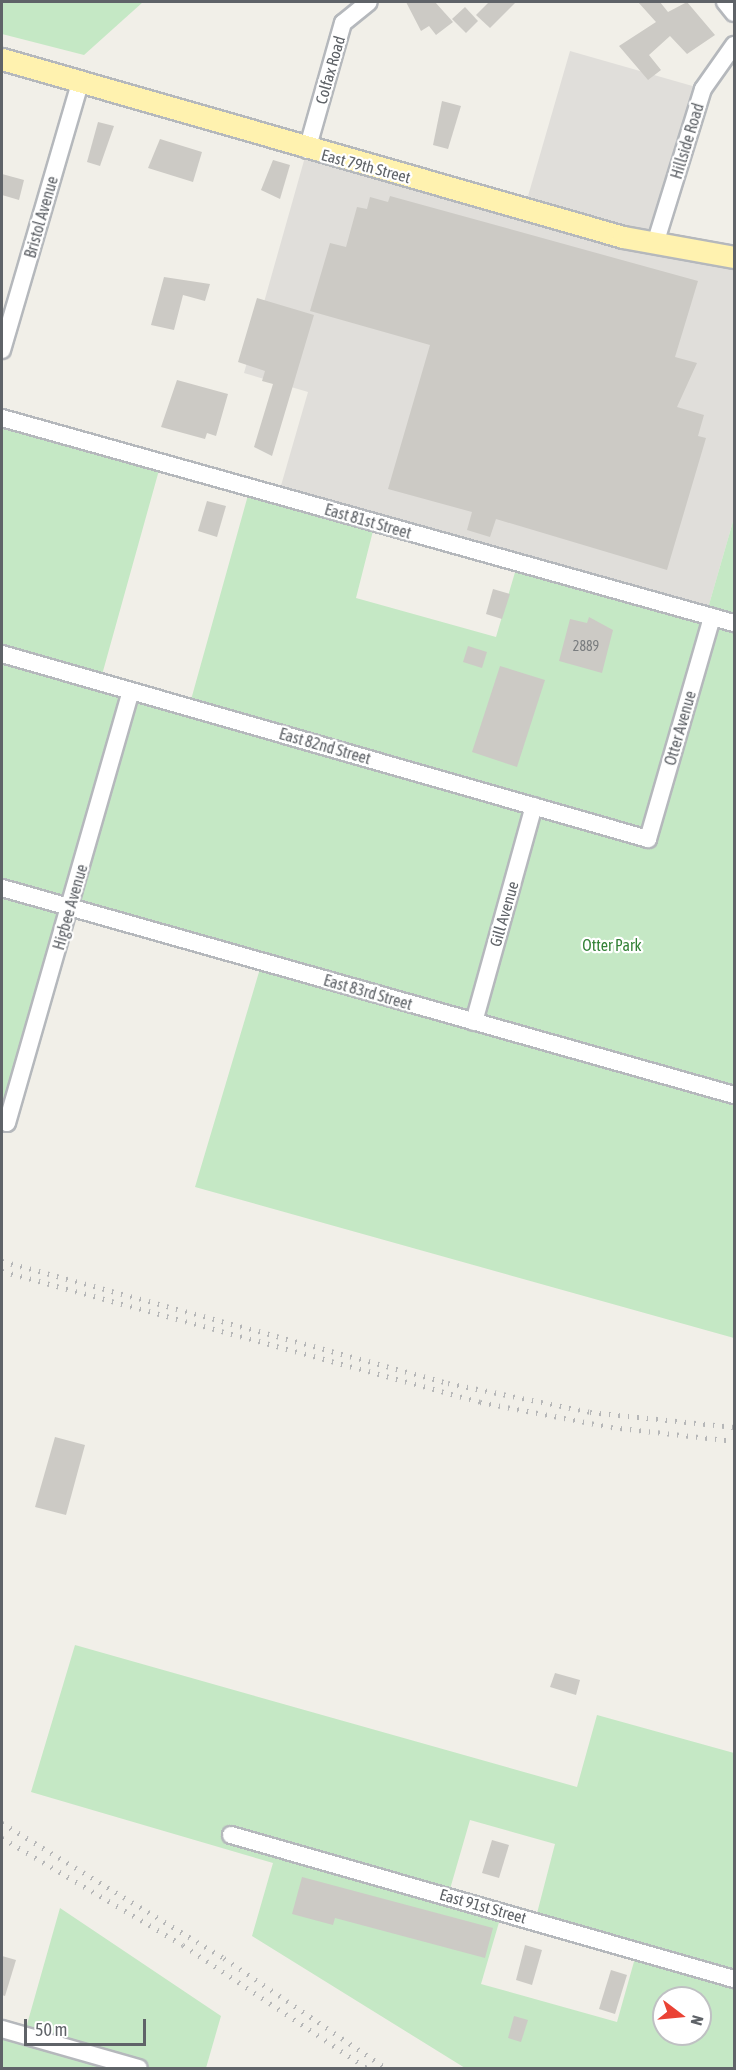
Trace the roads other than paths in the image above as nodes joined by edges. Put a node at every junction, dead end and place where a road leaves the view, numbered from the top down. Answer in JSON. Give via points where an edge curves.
{"nodes":[{"id":1,"x":369,"y":2,"type":"edge"},
{"id":2,"x":725,"y":2,"type":"edge"},
{"id":3,"x":735,"y":13,"type":"edge"},
{"id":4,"x":735,"y":45,"type":"edge"},
{"id":5,"x":2,"y":59,"type":"edge"},
{"id":6,"x":80,"y":83,"type":"junction"},
{"id":7,"x":307,"y":150,"type":"junction"},
{"id":8,"x":655,"y":244,"type":"junction"},
{"id":9,"x":735,"y":257,"type":"edge"},
{"id":10,"x":2,"y":351,"type":"edge"},
{"id":11,"x":2,"y":418,"type":"edge"},
{"id":12,"x":712,"y":617,"type":"junction"},
{"id":13,"x":735,"y":623,"type":"edge"},
{"id":14,"x":2,"y":654,"type":"edge"},
{"id":15,"x":131,"y":691,"type":"junction"},
{"id":16,"x":534,"y":806,"type":"junction"},
{"id":17,"x":648,"y":839,"type":"joint"},
{"id":18,"x":2,"y":888,"type":"edge"},
{"id":19,"x":69,"y":908,"type":"junction"},
{"id":20,"x":474,"y":1022,"type":"junction"},
{"id":21,"x":735,"y":1095,"type":"edge"},
{"id":22,"x":4,"y":1122,"type":"edge"},
{"id":23,"x":231,"y":1835,"type":"dead end"},
{"id":24,"x":735,"y":1979,"type":"edge"},
{"id":25,"x":2,"y":2029,"type":"edge"},
{"id":26,"x":139,"y":2068,"type":"edge"}],
"edges":[{"from":1,"to":7,"type":"street","name":"Colfax Road","via":[[343,23]]},
{"from":2,"to":3,"type":"street"},
{"from":4,"to":8,"type":"street","name":"Hillside Road","via":[[703,89]]},
{"from":5,"to":6,"type":"main road","name":"East 79th Street"},
{"from":6,"to":7,"type":"main road","name":"East 79th Street"},
{"from":6,"to":10,"type":"street","name":"Bristol Avenue"},
{"from":7,"to":8,"type":"main road","name":"East 79th Street"},
{"from":8,"to":9,"type":"main road","name":"East 79th Street"},
{"from":11,"to":12,"type":"street","name":"East 81st Street"},
{"from":12,"to":13,"type":"street","name":"East 81st Street"},
{"from":12,"to":17,"type":"street","name":"Otter Avenue"},
{"from":14,"to":15,"type":"street","name":"East 82nd Street"},
{"from":15,"to":16,"type":"street","name":"East 82nd Street"},
{"from":15,"to":19,"type":"street","name":"Higbee Avenue"},
{"from":16,"to":17,"type":"street","name":"East 82nd Street"},
{"from":16,"to":20,"type":"street","name":"Gill Avenue"},
{"from":18,"to":19,"type":"street","name":"East 83rd Street"},
{"from":19,"to":20,"type":"street","name":"East 83rd Street"},
{"from":19,"to":22,"type":"street","name":"Higbee Avenue"},
{"from":20,"to":21,"type":"street","name":"East 83rd Street"},
{"from":23,"to":24,"type":"street","name":"East 91st Street"},
{"from":25,"to":26,"type":"street"}]}
